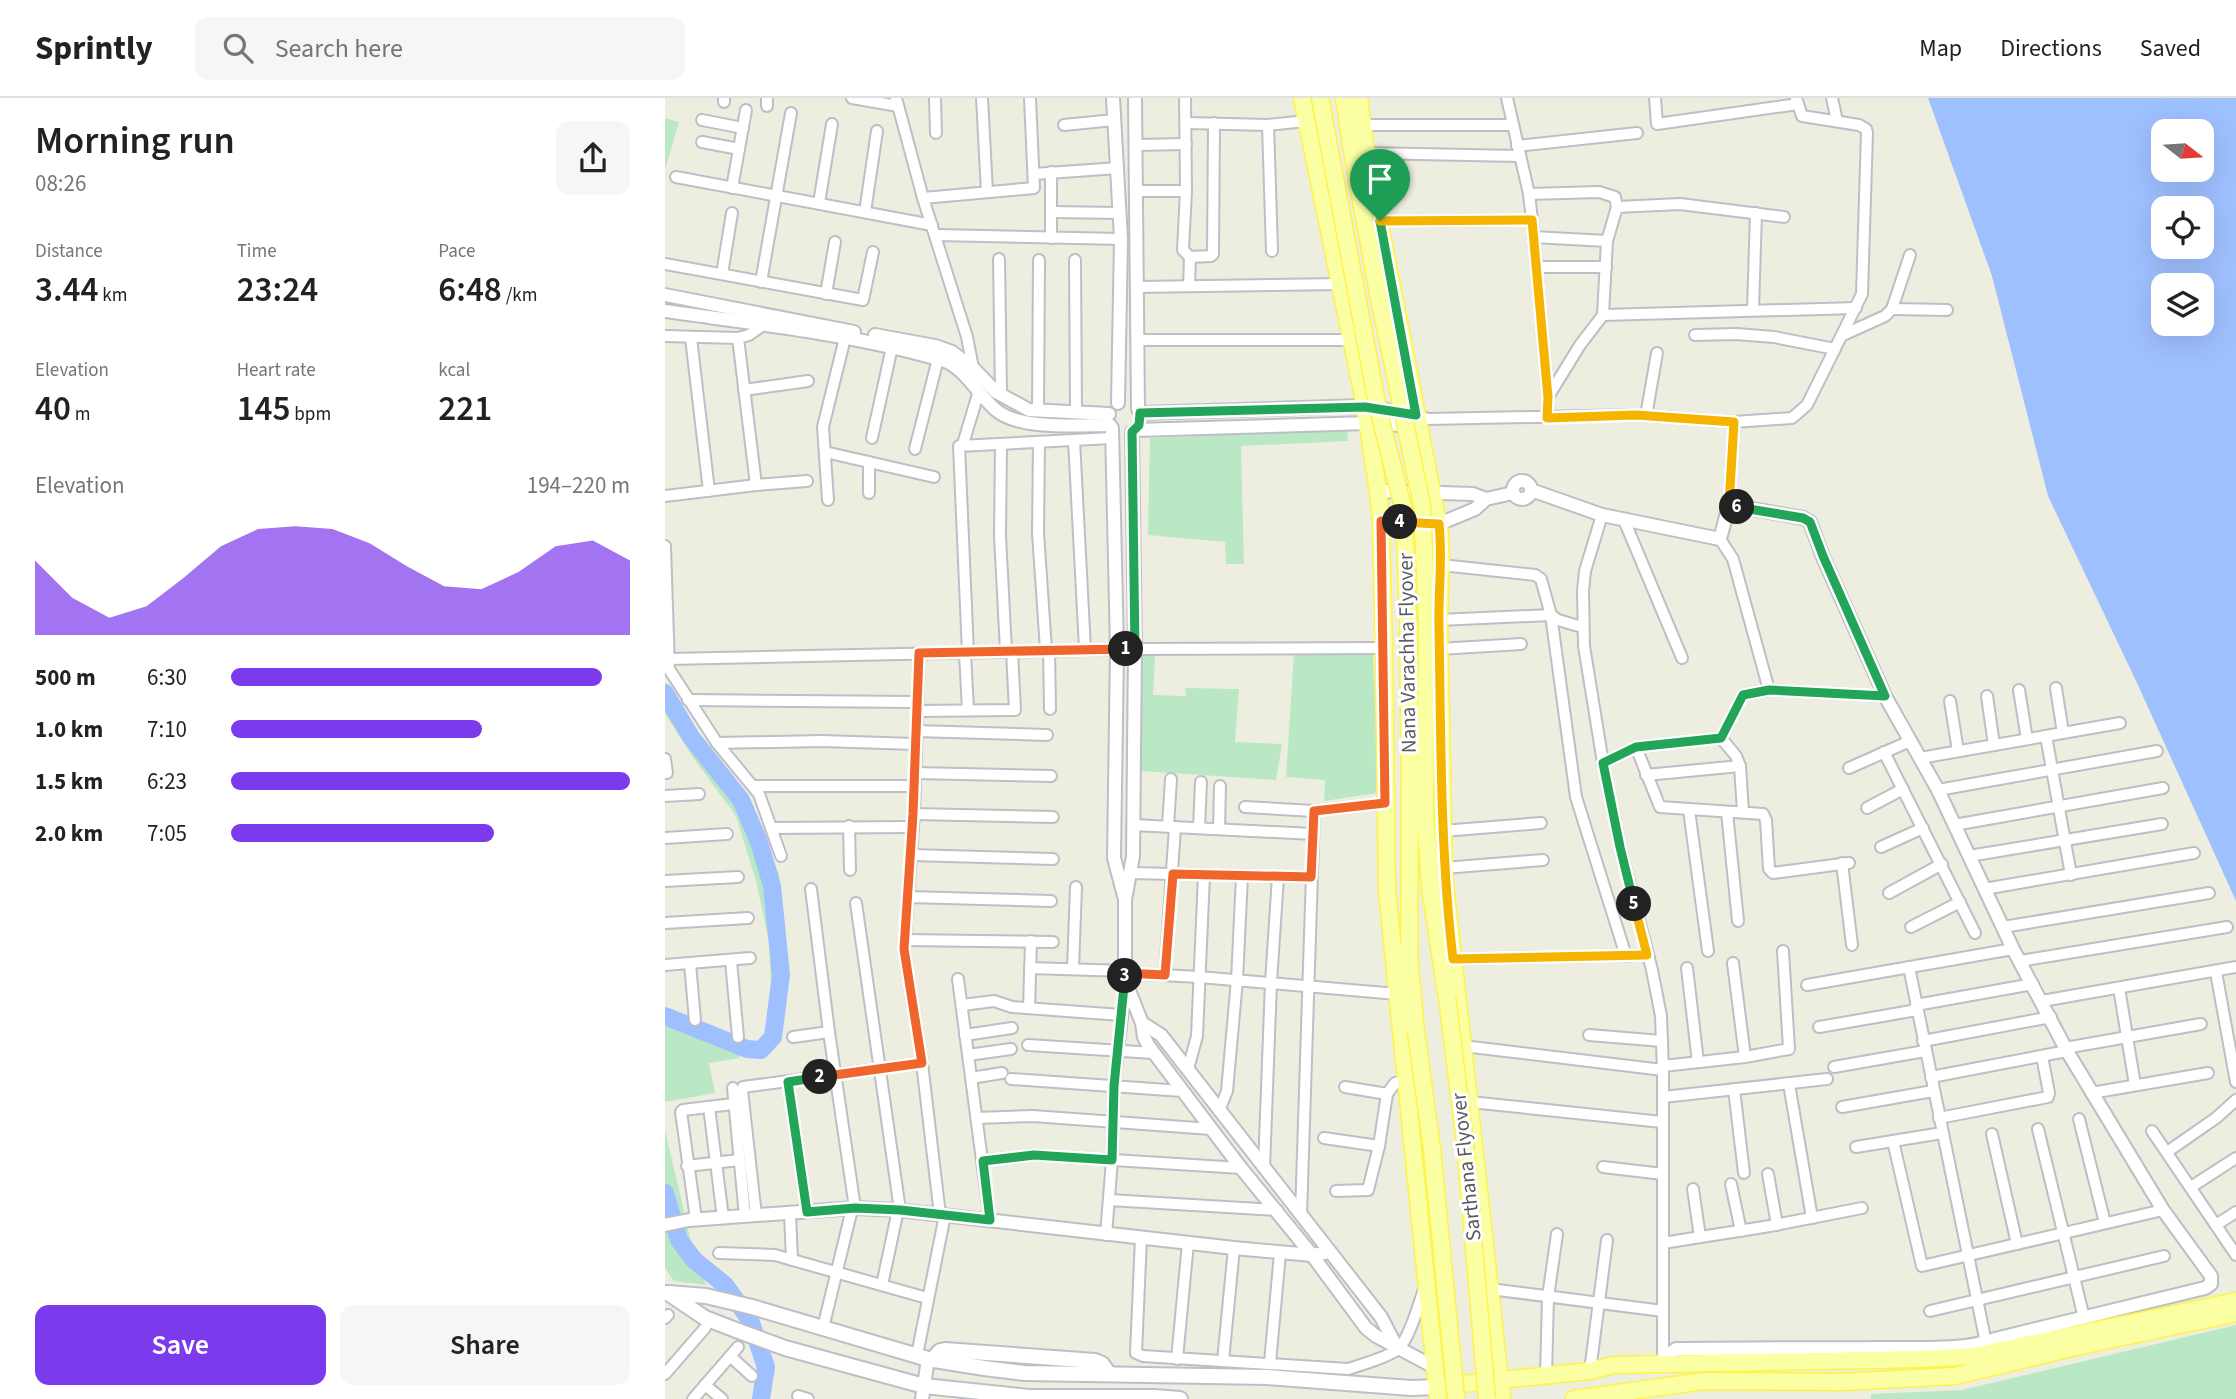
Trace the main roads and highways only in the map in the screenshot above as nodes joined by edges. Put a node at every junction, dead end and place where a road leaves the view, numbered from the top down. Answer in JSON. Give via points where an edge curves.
{"nodes":[{"id":1,"x":1302,"y":98,"type":"edge"},
{"id":2,"x":1320,"y":98,"type":"edge"},
{"id":3,"x":1344,"y":98,"type":"edge"},
{"id":4,"x":1359,"y":98,"type":"edge"},
{"id":5,"x":1355,"y":125,"type":"junction"},
{"id":6,"x":1360,"y":155,"type":"junction"},
{"id":7,"x":1417,"y":814,"type":"junction"},
{"id":8,"x":1410,"y":839,"type":"junction"},
{"id":9,"x":1430,"y":887,"type":"junction"},
{"id":10,"x":1387,"y":890,"type":"junction"},
{"id":11,"x":1448,"y":913,"type":"junction"},
{"id":12,"x":1392,"y":932,"type":"junction"},
{"id":13,"x":1438,"y":937,"type":"junction"},
{"id":14,"x":1409,"y":957,"type":"junction"},
{"id":15,"x":666,"y":1291,"type":"edge"},
{"id":16,"x":2236,"y":1301,"type":"edge"},
{"id":17,"x":2236,"y":1313,"type":"edge"},
{"id":18,"x":1501,"y":1379,"type":"junction"},
{"id":19,"x":1685,"y":1382,"type":"junction"},
{"id":20,"x":923,"y":1392,"type":"edge"},
{"id":21,"x":1437,"y":1393,"type":"edge"},
{"id":22,"x":1657,"y":1393,"type":"edge"},
{"id":23,"x":1157,"y":1398,"type":"edge"},
{"id":24,"x":1180,"y":1399,"type":"edge"},
{"id":25,"x":1456,"y":1399,"type":"edge"},
{"id":26,"x":1487,"y":1399,"type":"edge"},
{"id":27,"x":1502,"y":1399,"type":"edge"},
{"id":28,"x":1574,"y":1399,"type":"edge"},
{"id":29,"x":1670,"y":1399,"type":"edge"}],
"edges":[{"from":1,"to":10,"type":"main road","via":[[1378,491]]},
{"from":2,"to":7,"type":"main road","name":"Nana Varachha Flyover","bridge":true,"via":[[1378,409],[1404,511]]},
{"from":3,"to":5,"type":"main road"},
{"from":4,"to":5,"type":"main road"},
{"from":5,"to":6,"type":"main road","name":"Nana Varachha Flyover"},
{"from":6,"to":7,"type":"main road","name":"Nana Varachha Flyover","bridge":true,"via":[[1378,293],[1422,505],[1427,619]]},
{"from":6,"to":11,"type":"main road","via":[[1380,221],[1439,524]]},
{"from":7,"to":8,"type":"main road","name":"Nana Varachha Flyover"},
{"from":7,"to":9,"type":"main road","name":"Nana Varachha Flyover"},
{"from":8,"to":10,"type":"main road"},
{"from":8,"to":14,"type":"main road","name":"Nana Varachha Flyover"},
{"from":9,"to":11,"type":"main road"},
{"from":9,"to":13,"type":"main road","name":"Nana Varachha Flyover"},
{"from":10,"to":12,"type":"main road"},
{"from":11,"to":13,"type":"main road"},
{"from":11,"to":18,"type":"main road"},
{"from":12,"to":14,"type":"main road"},
{"from":12,"to":21,"type":"main road"},
{"from":13,"to":26,"type":"main road","name":"Sarthana Flyover","bridge":true,"via":[[1465,1143]]},
{"from":14,"to":25,"type":"main road","name":"Sarthana Flyover","bridge":true},
{"from":15,"to":20,"type":"main road","via":[[705,1318]]},
{"from":15,"to":21,"type":"main road","via":[[752,1307],[926,1358],[1024,1373],[1234,1376]]},
{"from":16,"to":18,"type":"main road","via":[[1920,1359],[1614,1365]]},
{"from":17,"to":19,"type":"main road","via":[[1955,1376]]},
{"from":18,"to":21,"type":"main road"},
{"from":18,"to":27,"type":"main road"},
{"from":19,"to":22,"type":"main road"},
{"from":19,"to":29,"type":"main road"},
{"from":20,"to":23,"type":"main road"},
{"from":22,"to":28,"type":"main road"},
{"from":23,"to":24,"type":"main road"}]}
